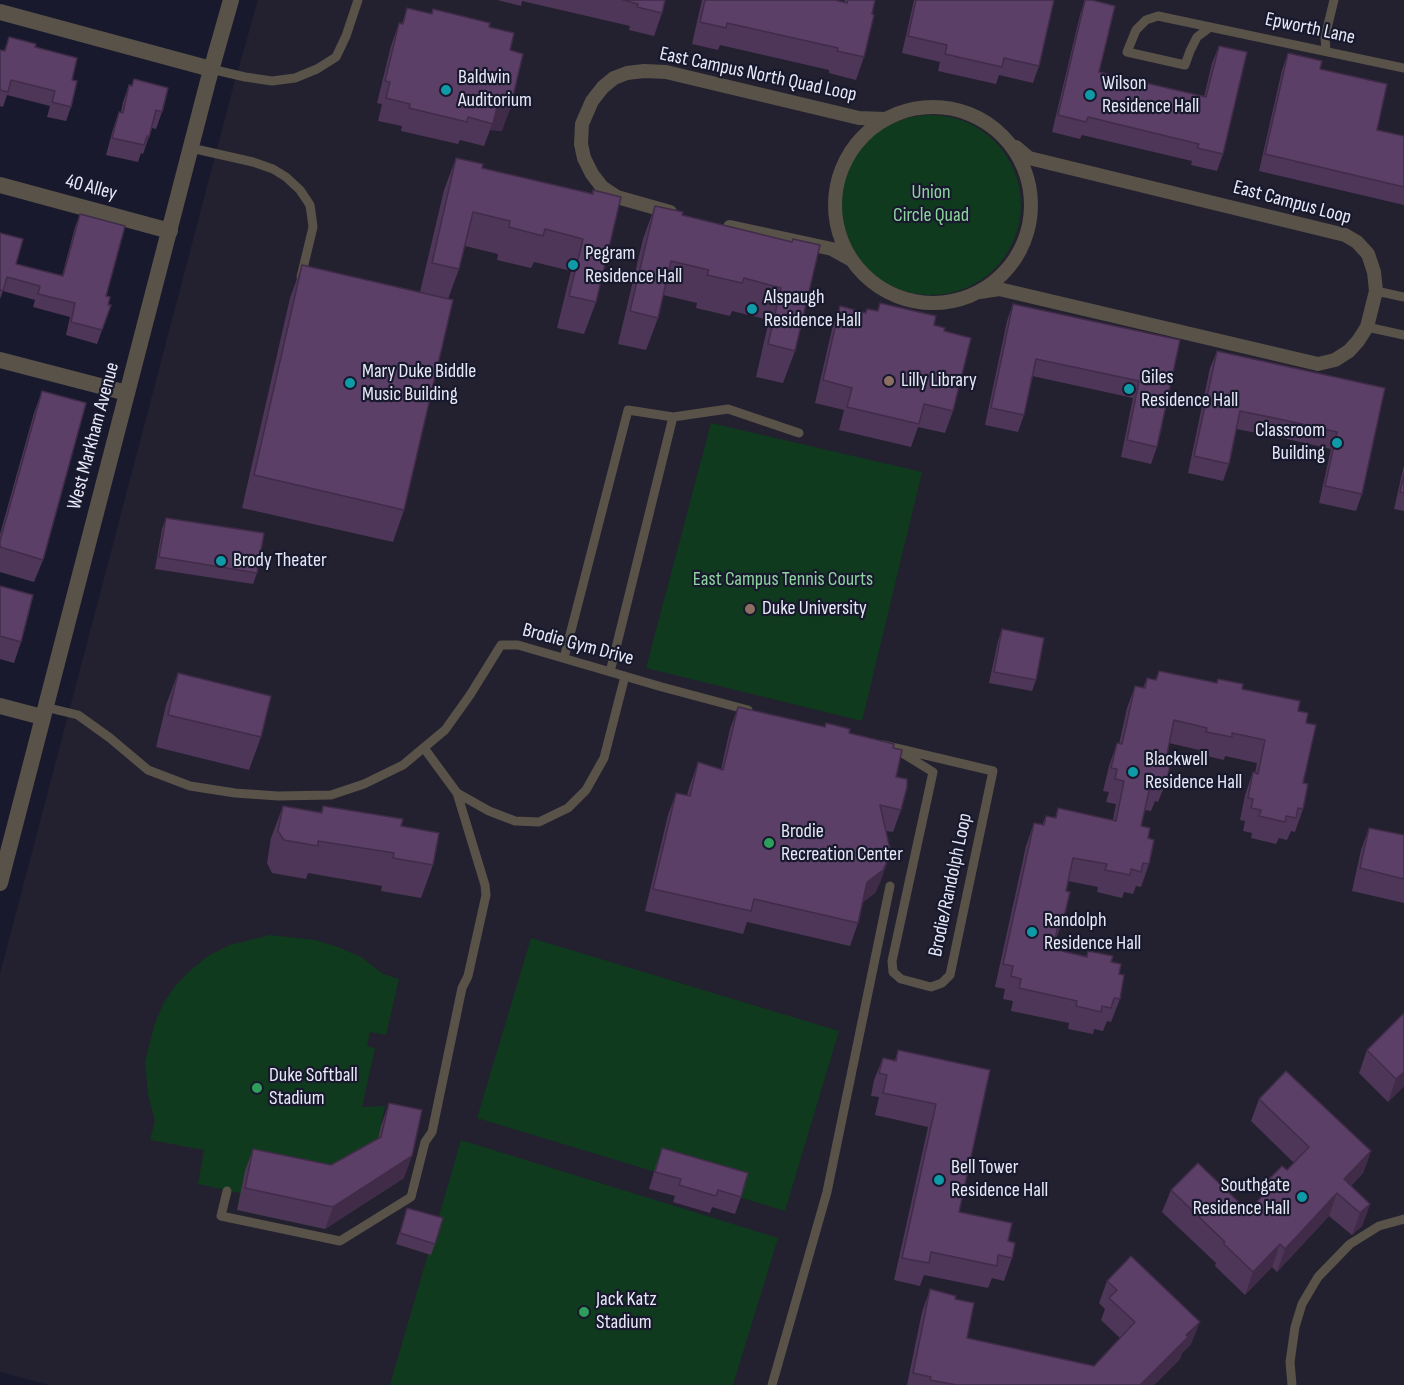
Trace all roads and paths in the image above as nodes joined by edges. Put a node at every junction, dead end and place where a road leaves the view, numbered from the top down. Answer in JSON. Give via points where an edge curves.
{"nodes":[{"id":1,"x":231,"y":0,"type":"edge"},
{"id":2,"x":358,"y":0,"type":"edge"},
{"id":3,"x":1334,"y":0,"type":"edge"},
{"id":4,"x":0,"y":12,"type":"edge"},
{"id":5,"x":1209,"y":28,"type":"junction"},
{"id":6,"x":1326,"y":51,"type":"junction"},
{"id":7,"x":1404,"y":68,"type":"edge"},
{"id":8,"x":211,"y":69,"type":"junction"},
{"id":9,"x":886,"y":119,"type":"junction"},
{"id":10,"x":1011,"y":146,"type":"junction"},
{"id":11,"x":191,"y":148,"type":"junction"},
{"id":12,"x":0,"y":185,"type":"edge"},
{"id":13,"x":678,"y":214,"type":"edge"},
{"id":14,"x":722,"y":225,"type":"edge"},
{"id":15,"x":170,"y":231,"type":"junction"},
{"id":16,"x":852,"y":260,"type":"junction"},
{"id":17,"x":299,"y":286,"type":"edge"},
{"id":18,"x":1376,"y":291,"type":"junction"},
{"id":19,"x":980,"y":292,"type":"junction"},
{"id":20,"x":1404,"y":297,"type":"edge"},
{"id":21,"x":1366,"y":327,"type":"junction"},
{"id":22,"x":1404,"y":335,"type":"edge"},
{"id":23,"x":0,"y":360,"type":"edge"},
{"id":24,"x":127,"y":393,"type":"junction"},
{"id":25,"x":673,"y":417,"type":"junction"},
{"id":26,"x":799,"y":432,"type":"dead end"},
{"id":27,"x":564,"y":658,"type":"junction"},
{"id":28,"x":610,"y":672,"type":"junction"},
{"id":29,"x":625,"y":676,"type":"junction"},
{"id":30,"x":0,"y":706,"type":"edge"},
{"id":31,"x":43,"y":712,"type":"junction"},
{"id":32,"x":755,"y":712,"type":"edge"},
{"id":33,"x":870,"y":742,"type":"edge"},
{"id":34,"x":424,"y":747,"type":"junction"},
{"id":35,"x":894,"y":748,"type":"junction"},
{"id":36,"x":457,"y":793,"type":"junction"},
{"id":37,"x":0,"y":882,"type":"edge"},
{"id":38,"x":890,"y":886,"type":"dead end"},
{"id":39,"x":226,"y":1191,"type":"dead end"},
{"id":40,"x":1404,"y":1220,"type":"edge"},
{"id":41,"x":772,"y":1385,"type":"edge"},
{"id":42,"x":1292,"y":1385,"type":"edge"}],
"edges":[{"from":1,"to":8,"type":"street","name":"West Markham Avenue"},
{"from":2,"to":8,"type":"lane","via":[[336,57],[317,69],[295,78],[272,81]]},
{"from":3,"to":6,"type":"lane","via":[[1325,37]]},
{"from":4,"to":8,"type":"street"},
{"from":5,"to":5,"type":"lane","name":"Epworth Lane","via":[[1158,16],[1146,20],[1136,30],[1127,52],[1185,65],[1197,37]]},
{"from":5,"to":6,"type":"lane","name":"Epworth Lane"},
{"from":6,"to":7,"type":"lane","name":"Epworth Lane"},
{"from":8,"to":11,"type":"street","name":"West Markham Avenue"},
{"from":9,"to":10,"type":"street","via":[[919,108],[950,108],[989,124]]},
{"from":9,"to":13,"type":"street","name":"East Campus North Quad Loop","via":[[859,118],[666,72],[644,71],[614,78],[592,101],[582,124],[581,144],[588,166],[602,187],[616,197]]},
{"from":9,"to":16,"type":"street","via":[[852,150],[837,187],[837,222]]},
{"from":10,"to":18,"type":"street","name":"East Campus Loop","via":[[1029,158],[1346,235],[1368,254]]},
{"from":10,"to":19,"type":"street","via":[[1029,186],[1030,222],[1012,264]]},
{"from":11,"to":15,"type":"street","name":"West Markham Avenue"},
{"from":11,"to":17,"type":"lane","via":[[273,169],[300,190],[310,205],[313,227]]},
{"from":12,"to":15,"type":"street","name":"40 Alley"},
{"from":14,"to":16,"type":"street","via":[[832,249]]},
{"from":15,"to":24,"type":"street","name":"West Markham Avenue"},
{"from":16,"to":19,"type":"street","via":[[885,291],[908,300],[939,303]]},
{"from":18,"to":20,"type":"lane"},
{"from":18,"to":21,"type":"street","name":"East Campus Loop"},
{"from":19,"to":21,"type":"street","name":"East Campus Loop","via":[[999,290],[1318,364],[1349,351]]},
{"from":21,"to":22,"type":"lane"},
{"from":23,"to":24,"type":"street"},
{"from":24,"to":31,"type":"street","name":"West Markham Avenue"},
{"from":25,"to":26,"type":"lane","via":[[728,409]]},
{"from":25,"to":27,"type":"lane","via":[[628,410]]},
{"from":25,"to":28,"type":"lane"},
{"from":27,"to":28,"type":"lane","name":"Brodie Gym Drive"},
{"from":27,"to":34,"type":"lane","name":"Brodie Gym Drive","via":[[518,645],[501,645],[445,730]]},
{"from":28,"to":29,"type":"lane","name":"Brodie Gym Drive"},
{"from":29,"to":32,"type":"lane","name":"Brodie Gym Drive"},
{"from":29,"to":36,"type":"lane","via":[[604,758],[586,790],[568,808],[539,822],[514,821]]},
{"from":30,"to":31,"type":"street"},
{"from":31,"to":34,"type":"lane","name":"Brodie Gym Drive","via":[[78,715],[148,770],[190,786],[235,793],[331,795],[391,772]]},
{"from":31,"to":37,"type":"street","name":"West Markham Avenue"},
{"from":33,"to":35,"type":"lane"},
{"from":34,"to":36,"type":"lane"},
{"from":35,"to":35,"type":"lane","name":"Brodie/Randolph Loop","via":[[993,771],[950,975],[931,987],[901,979],[893,972],[892,961],[933,772]]},
{"from":36,"to":39,"type":"lane","via":[[486,895],[432,1132],[425,1142],[411,1197],[340,1241],[221,1216]]},
{"from":38,"to":41,"type":"lane","via":[[827,1192]]},
{"from":40,"to":42,"type":"lane","via":[[1379,1226],[1350,1244],[1318,1277],[1302,1304],[1295,1328],[1290,1362]]}]}
